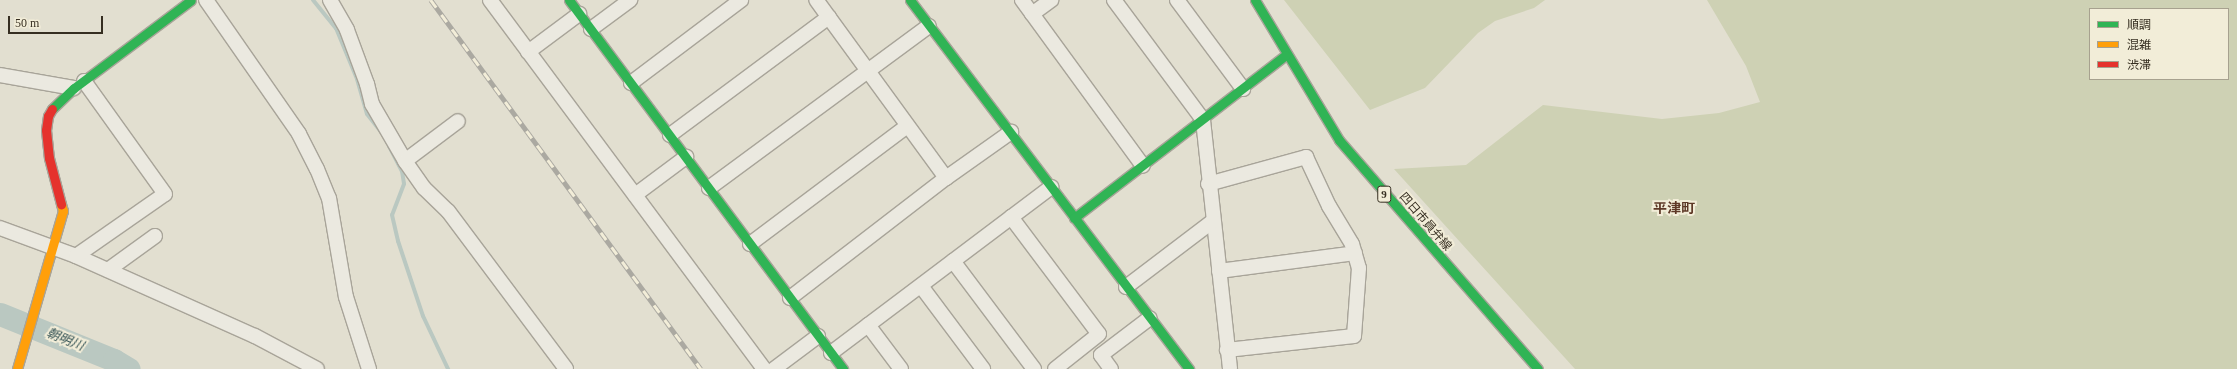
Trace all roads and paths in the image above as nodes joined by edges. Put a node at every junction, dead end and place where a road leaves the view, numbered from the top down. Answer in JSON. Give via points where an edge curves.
{"nodes":[{"id":1,"x":191,"y":0,"type":"edge"},
{"id":2,"x":206,"y":0,"type":"edge"},
{"id":3,"x":330,"y":0,"type":"edge"},
{"id":4,"x":490,"y":0,"type":"edge"},
{"id":5,"x":569,"y":0,"type":"edge"},
{"id":6,"x":630,"y":0,"type":"edge"},
{"id":7,"x":741,"y":0,"type":"edge"},
{"id":8,"x":816,"y":0,"type":"edge"},
{"id":9,"x":910,"y":0,"type":"edge"},
{"id":10,"x":1022,"y":0,"type":"edge"},
{"id":11,"x":1051,"y":0,"type":"edge"},
{"id":12,"x":1114,"y":0,"type":"edge"},
{"id":13,"x":1177,"y":0,"type":"edge"},
{"id":14,"x":1255,"y":0,"type":"edge"},
{"id":15,"x":579,"y":14,"type":"junction"},
{"id":16,"x":1032,"y":14,"type":"junction"},
{"id":17,"x":830,"y":17,"type":"junction"},
{"id":18,"x":930,"y":26,"type":"junction"},
{"id":19,"x":591,"y":29,"type":"junction"},
{"id":20,"x":528,"y":52,"type":"junction"},
{"id":21,"x":1286,"y":55,"type":"junction"},
{"id":22,"x":870,"y":71,"type":"junction"},
{"id":23,"x":0,"y":75,"type":"edge"},
{"id":24,"x":631,"y":83,"type":"junction"},
{"id":25,"x":79,"y":85,"type":"junction"},
{"id":26,"x":1243,"y":89,"type":"junction"},
{"id":27,"x":1203,"y":120,"type":"junction"},
{"id":28,"x":458,"y":121,"type":"dead end"},
{"id":29,"x":907,"y":126,"type":"junction"},
{"id":30,"x":1010,"y":132,"type":"junction"},
{"id":31,"x":670,"y":136,"type":"junction"},
{"id":32,"x":686,"y":157,"type":"junction"},
{"id":33,"x":405,"y":161,"type":"junction"},
{"id":34,"x":1144,"y":166,"type":"junction"},
{"id":35,"x":946,"y":178,"type":"junction"},
{"id":36,"x":1208,"y":184,"type":"junction"},
{"id":37,"x":1051,"y":187,"type":"junction"},
{"id":38,"x":709,"y":188,"type":"junction"},
{"id":39,"x":635,"y":195,"type":"junction"},
{"id":40,"x":1010,"y":217,"type":"junction"},
{"id":41,"x":1074,"y":218,"type":"junction"},
{"id":42,"x":1213,"y":221,"type":"junction"},
{"id":43,"x":0,"y":228,"type":"edge"},
{"id":44,"x":155,"y":236,"type":"dead end"},
{"id":45,"x":750,"y":244,"type":"junction"},
{"id":46,"x":50,"y":246,"type":"junction"},
{"id":47,"x":1355,"y":253,"type":"junction"},
{"id":48,"x":76,"y":256,"type":"junction"},
{"id":49,"x":953,"y":260,"type":"junction"},
{"id":50,"x":108,"y":270,"type":"junction"},
{"id":51,"x":1219,"y":271,"type":"junction"},
{"id":52,"x":921,"y":286,"type":"junction"},
{"id":53,"x":1126,"y":287,"type":"junction"},
{"id":54,"x":790,"y":298,"type":"junction"},
{"id":55,"x":1150,"y":318,"type":"junction"},
{"id":56,"x":868,"y":325,"type":"junction"},
{"id":57,"x":818,"y":336,"type":"junction"},
{"id":58,"x":1227,"y":350,"type":"junction"},
{"id":59,"x":831,"y":353,"type":"junction"},
{"id":60,"x":16,"y":369,"type":"edge"},
{"id":61,"x":317,"y":369,"type":"edge"},
{"id":62,"x":369,"y":369,"type":"edge"},
{"id":63,"x":566,"y":369,"type":"edge"},
{"id":64,"x":764,"y":369,"type":"edge"},
{"id":65,"x":774,"y":369,"type":"edge"},
{"id":66,"x":843,"y":369,"type":"edge"},
{"id":67,"x":901,"y":369,"type":"edge"},
{"id":68,"x":983,"y":369,"type":"edge"},
{"id":69,"x":1034,"y":369,"type":"edge"},
{"id":70,"x":1055,"y":369,"type":"edge"},
{"id":71,"x":1111,"y":369,"type":"edge"},
{"id":72,"x":1189,"y":369,"type":"edge"},
{"id":73,"x":1230,"y":369,"type":"edge"},
{"id":74,"x":1538,"y":369,"type":"edge"}],
"edges":[{"from":1,"to":25,"type":"street"},
{"from":2,"to":62,"type":"street","via":[[299,134],[317,169],[329,198],[346,298]]},
{"from":3,"to":33,"type":"street","via":[[347,30],[372,104]]},
{"from":4,"to":20,"type":"street"},
{"from":5,"to":15,"type":"street"},
{"from":6,"to":19,"type":"street"},
{"from":7,"to":24,"type":"street"},
{"from":8,"to":17,"type":"street"},
{"from":9,"to":18,"type":"street"},
{"from":10,"to":16,"type":"street"},
{"from":11,"to":16,"type":"street"},
{"from":12,"to":27,"type":"street"},
{"from":13,"to":26,"type":"street"},
{"from":14,"to":21,"type":"street","name":"四日市員弁線","number":"9"},
{"from":15,"to":19,"type":"street"},
{"from":15,"to":20,"type":"street"},
{"from":16,"to":34,"type":"street"},
{"from":17,"to":22,"type":"street"},
{"from":17,"to":31,"type":"street"},
{"from":18,"to":22,"type":"street"},
{"from":18,"to":30,"type":"street"},
{"from":19,"to":24,"type":"street"},
{"from":20,"to":39,"type":"street"},
{"from":21,"to":26,"type":"street"},
{"from":21,"to":74,"type":"street","name":"四日市員弁線","number":"9","via":[[1339,140]]},
{"from":22,"to":29,"type":"street"},
{"from":22,"to":38,"type":"street"},
{"from":23,"to":25,"type":"street"},
{"from":24,"to":31,"type":"street"},
{"from":25,"to":46,"type":"street","via":[[55,105],[48,116],[46,130],[49,158],[63,211],[60,227]]},
{"from":25,"to":48,"type":"street","via":[[165,194]]},
{"from":26,"to":27,"type":"street"},
{"from":27,"to":34,"type":"street"},
{"from":27,"to":36,"type":"street"},
{"from":28,"to":33,"type":"street"},
{"from":29,"to":35,"type":"street"},
{"from":29,"to":45,"type":"street"},
{"from":30,"to":35,"type":"street"},
{"from":30,"to":37,"type":"street"},
{"from":31,"to":32,"type":"street"},
{"from":32,"to":38,"type":"street"},
{"from":32,"to":39,"type":"street"},
{"from":33,"to":63,"type":"street","via":[[424,188],[448,211]]},
{"from":34,"to":41,"type":"street"},
{"from":35,"to":54,"type":"street"},
{"from":36,"to":42,"type":"street"},
{"from":36,"to":47,"type":"street","via":[[1306,158]]},
{"from":37,"to":40,"type":"street"},
{"from":37,"to":41,"type":"street"},
{"from":38,"to":45,"type":"street"},
{"from":39,"to":64,"type":"street"},
{"from":40,"to":49,"type":"street"},
{"from":40,"to":70,"type":"street","via":[[1100,334]]},
{"from":41,"to":53,"type":"street"},
{"from":42,"to":51,"type":"street"},
{"from":42,"to":53,"type":"street"},
{"from":43,"to":46,"type":"street"},
{"from":44,"to":50,"type":"street"},
{"from":45,"to":54,"type":"street"},
{"from":46,"to":48,"type":"street"},
{"from":46,"to":60,"type":"street"},
{"from":47,"to":51,"type":"street"},
{"from":47,"to":58,"type":"street","via":[[1359,268],[1354,336]]},
{"from":48,"to":50,"type":"street"},
{"from":49,"to":52,"type":"street"},
{"from":49,"to":69,"type":"street"},
{"from":50,"to":61,"type":"street","via":[[254,336]]},
{"from":51,"to":58,"type":"street"},
{"from":52,"to":56,"type":"street"},
{"from":52,"to":68,"type":"street"},
{"from":53,"to":55,"type":"street"},
{"from":54,"to":57,"type":"street"},
{"from":55,"to":71,"type":"street","via":[[1101,356]]},
{"from":55,"to":72,"type":"street"},
{"from":56,"to":59,"type":"street"},
{"from":56,"to":67,"type":"street"},
{"from":57,"to":59,"type":"street"},
{"from":57,"to":65,"type":"street"},
{"from":58,"to":73,"type":"street"},
{"from":59,"to":66,"type":"street"}]}
